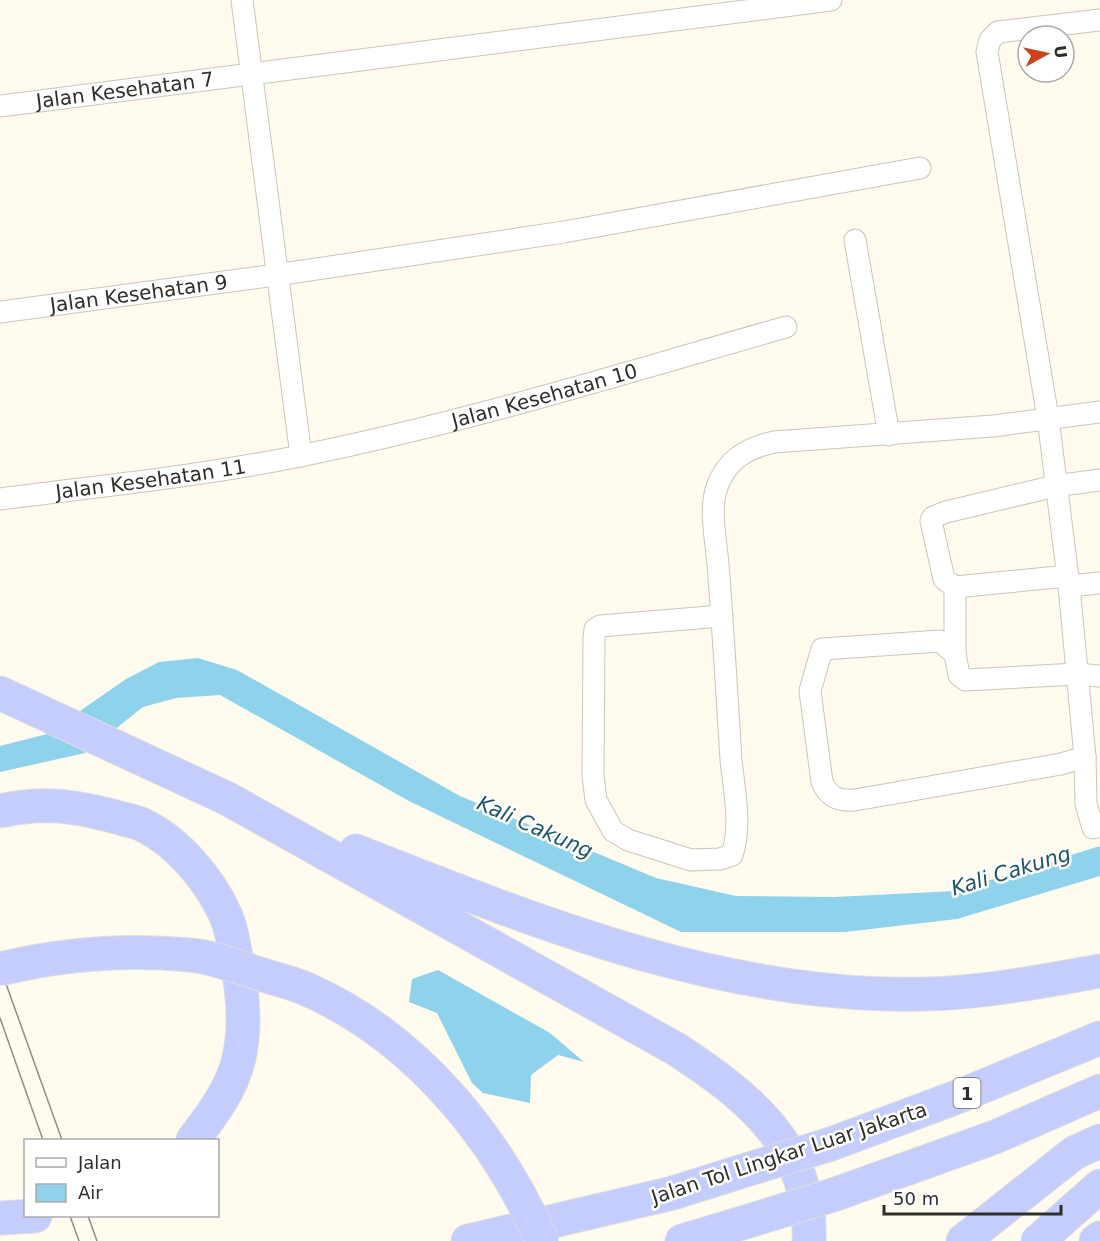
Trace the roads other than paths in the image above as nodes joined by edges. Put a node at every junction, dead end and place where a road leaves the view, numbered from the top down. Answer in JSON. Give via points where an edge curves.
{"nodes":[{"id":1,"x":242,"y":0,"type":"edge"},
{"id":2,"x":831,"y":0,"type":"edge"},
{"id":3,"x":1100,"y":20,"type":"edge"},
{"id":4,"x":251,"y":75,"type":"junction"},
{"id":5,"x":0,"y":106,"type":"edge"},
{"id":6,"x":920,"y":168,"type":"dead end"},
{"id":7,"x":855,"y":240,"type":"dead end"},
{"id":8,"x":276,"y":275,"type":"junction"},
{"id":9,"x":0,"y":312,"type":"edge"},
{"id":10,"x":786,"y":327,"type":"dead end"},
{"id":11,"x":1100,"y":412,"type":"edge"},
{"id":12,"x":1048,"y":418,"type":"junction"},
{"id":13,"x":889,"y":435,"type":"junction"},
{"id":14,"x":300,"y":456,"type":"junction"},
{"id":15,"x":1100,"y":480,"type":"edge"},
{"id":16,"x":1055,"y":486,"type":"junction"},
{"id":17,"x":0,"y":498,"type":"edge"},
{"id":18,"x":1069,"y":581,"type":"junction"},
{"id":19,"x":1100,"y":583,"type":"edge"},
{"id":20,"x":955,"y":587,"type":"junction"},
{"id":21,"x":722,"y":616,"type":"junction"},
{"id":22,"x":948,"y":648,"type":"junction"},
{"id":23,"x":1077,"y":674,"type":"junction"},
{"id":24,"x":1100,"y":676,"type":"edge"},
{"id":25,"x":0,"y":693,"type":"edge"},
{"id":26,"x":1085,"y":757,"type":"junction"},
{"id":27,"x":232,"y":801,"type":"junction"},
{"id":28,"x":0,"y":811,"type":"edge"},
{"id":29,"x":1100,"y":825,"type":"edge"},
{"id":30,"x":0,"y":969,"type":"edge"},
{"id":31,"x":1100,"y":971,"type":"edge"},
{"id":32,"x":1100,"y":1038,"type":"edge"},
{"id":33,"x":1100,"y":1091,"type":"edge"},
{"id":34,"x":194,"y":1139,"type":"edge"},
{"id":35,"x":1100,"y":1141,"type":"edge"},
{"id":36,"x":1100,"y":1186,"type":"edge"},
{"id":37,"x":24,"y":1216,"type":"edge"},
{"id":38,"x":0,"y":1218,"type":"edge"},
{"id":39,"x":1100,"y":1238,"type":"edge"},
{"id":40,"x":468,"y":1241,"type":"edge"},
{"id":41,"x":542,"y":1241,"type":"edge"},
{"id":42,"x":682,"y":1241,"type":"edge"},
{"id":43,"x":809,"y":1241,"type":"edge"},
{"id":44,"x":963,"y":1241,"type":"edge"},
{"id":45,"x":1038,"y":1241,"type":"edge"},
{"id":46,"x":1096,"y":1241,"type":"edge"}],
"edges":[{"from":1,"to":4,"type":"street"},
{"from":2,"to":4,"type":"street","name":"Jalan Kesehatan 7"},
{"from":3,"to":12,"type":"street","via":[[998,32],[990,40],[987,52]]},
{"from":4,"to":5,"type":"street","name":"Jalan Kesehatan 7"},
{"from":4,"to":8,"type":"street"},
{"from":6,"to":8,"type":"street","name":"Jalan Kesehatan 9","via":[[564,232]]},
{"from":7,"to":13,"type":"street"},
{"from":8,"to":9,"type":"street","name":"Jalan Kesehatan 9"},
{"from":8,"to":14,"type":"street"},
{"from":10,"to":14,"type":"street","name":"Jalan Kesehatan 10","via":[[534,399]]},
{"from":11,"to":12,"type":"street"},
{"from":12,"to":13,"type":"street"},
{"from":12,"to":16,"type":"street"},
{"from":13,"to":21,"type":"street","via":[[774,442],[753,446],[735,457],[716,489],[714,511]]},
{"from":14,"to":17,"type":"street","name":"Jalan Kesehatan 11"},
{"from":15,"to":16,"type":"street"},
{"from":16,"to":18,"type":"street"},
{"from":16,"to":20,"type":"street","via":[[933,517],[931,527],[944,579]]},
{"from":18,"to":19,"type":"street"},
{"from":18,"to":20,"type":"street"},
{"from":18,"to":23,"type":"street"},
{"from":20,"to":22,"type":"street"},
{"from":21,"to":21,"type":"street","via":[[595,629],[596,800],[613,831],[628,840],[691,860],[732,855],[736,844]]},
{"from":22,"to":23,"type":"street","via":[[965,680]]},
{"from":22,"to":26,"type":"street","via":[[822,649],[810,691],[822,782],[830,795],[844,801],[855,800]]},
{"from":23,"to":24,"type":"street"},
{"from":23,"to":26,"type":"street"},
{"from":25,"to":27,"type":"highway"},
{"from":26,"to":29,"type":"street","via":[[1086,804],[1093,828]]},
{"from":27,"to":31,"type":"highway","via":[[497,908],[659,960],[771,984],[926,994],[1004,988]]},
{"from":27,"to":43,"type":"highway","via":[[676,1049],[717,1076],[758,1110],[779,1134],[796,1168],[808,1207]]},
{"from":28,"to":34,"type":"highway","via":[[23,806],[74,806],[142,824],[172,844],[212,890],[226,915],[242,984],[239,1058],[221,1104]]},
{"from":30,"to":41,"type":"highway","bridge":true,"via":[[39,960],[112,952],[192,955],[304,988],[360,1019],[410,1055],[476,1126],[526,1205]]},
{"from":32,"to":40,"type":"highway","name":"Jalan Tol Lingkar Luar Jakarta","number":"1","bridge":true,"via":[[831,1144],[673,1193]]},
{"from":33,"to":42,"type":"highway","bridge":true,"via":[[995,1137],[836,1194]]},
{"from":35,"to":44,"type":"highway","via":[[1074,1153]]},
{"from":36,"to":45,"type":"highway"},
{"from":37,"to":38,"type":"highway"},
{"from":39,"to":46,"type":"highway"}]}
